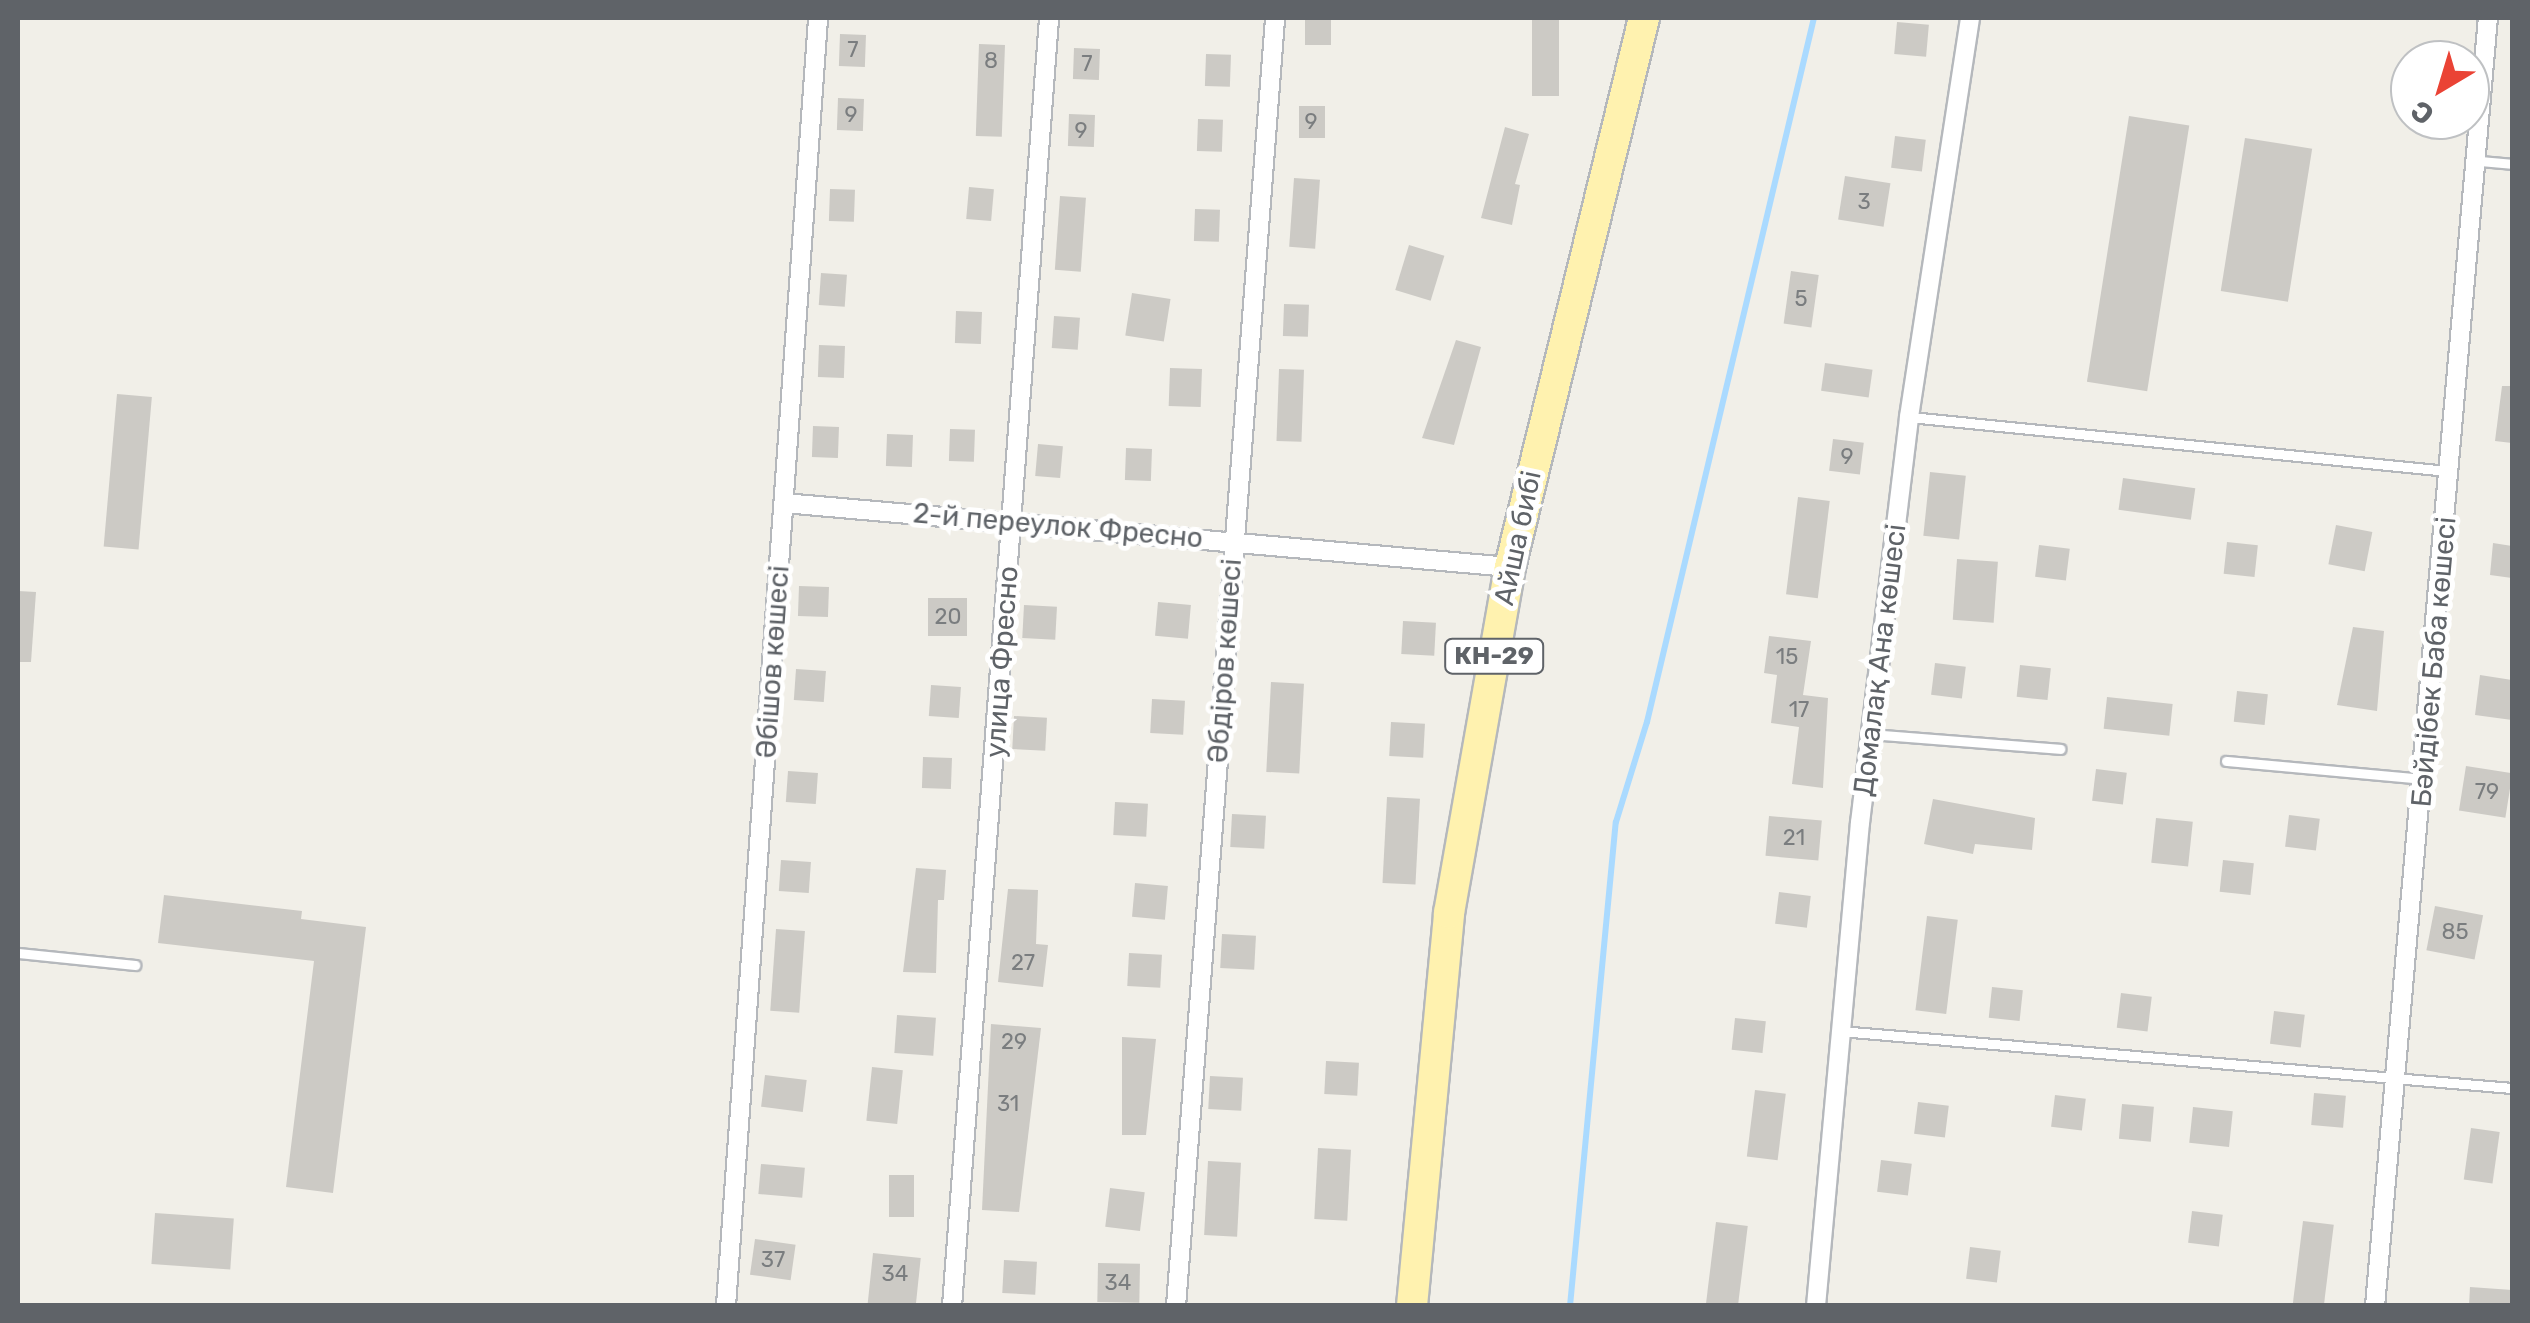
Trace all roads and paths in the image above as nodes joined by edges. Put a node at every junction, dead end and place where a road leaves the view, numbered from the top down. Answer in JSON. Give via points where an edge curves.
{"nodes":[{"id":1,"x":818,"y":18,"type":"edge"},
{"id":2,"x":1050,"y":18,"type":"edge"},
{"id":3,"x":1275,"y":18,"type":"edge"},
{"id":4,"x":1644,"y":18,"type":"edge"},
{"id":5,"x":1970,"y":18,"type":"edge"},
{"id":6,"x":2488,"y":18,"type":"edge"},
{"id":7,"x":2479,"y":161,"type":"junction"},
{"id":8,"x":2512,"y":164,"type":"edge"},
{"id":9,"x":1909,"y":417,"type":"junction"},
{"id":10,"x":2450,"y":471,"type":"junction"},
{"id":11,"x":784,"y":503,"type":"junction"},
{"id":12,"x":1012,"y":519,"type":"junction"},
{"id":13,"x":1234,"y":542,"type":"junction"},
{"id":14,"x":1510,"y":567,"type":"junction"},
{"id":15,"x":1871,"y":734,"type":"junction"},
{"id":16,"x":2060,"y":750,"type":"dead end"},
{"id":17,"x":2226,"y":761,"type":"dead end"},
{"id":18,"x":2424,"y":779,"type":"junction"},
{"id":19,"x":18,"y":952,"type":"edge"},
{"id":20,"x":135,"y":965,"type":"dead end"},
{"id":21,"x":1840,"y":1030,"type":"junction"},
{"id":22,"x":2398,"y":1079,"type":"junction"},
{"id":23,"x":2512,"y":1088,"type":"edge"},
{"id":24,"x":726,"y":1306,"type":"edge"},
{"id":25,"x":952,"y":1306,"type":"edge"},
{"id":26,"x":1176,"y":1306,"type":"edge"},
{"id":27,"x":1412,"y":1306,"type":"edge"},
{"id":28,"x":1816,"y":1306,"type":"edge"},
{"id":29,"x":2375,"y":1306,"type":"edge"}],
"edges":[{"from":1,"to":11,"type":"street","name":"Әбішов көшесі"},
{"from":2,"to":12,"type":"street","name":"улица Фресно"},
{"from":3,"to":13,"type":"street","name":"Әбдіров көшесі"},
{"from":4,"to":14,"type":"main road","name":"Айша бибі","number":"КН-29"},
{"from":5,"to":9,"type":"street","name":"Домалақ Ана көшесі"},
{"from":6,"to":7,"type":"street","name":"Бәйдібек Баба көшесі"},
{"from":7,"to":8,"type":"lane"},
{"from":7,"to":10,"type":"street","name":"Бәйдібек Баба көшесі"},
{"from":9,"to":10,"type":"lane"},
{"from":9,"to":15,"type":"street","name":"Домалақ Ана көшесі"},
{"from":10,"to":18,"type":"street","name":"Бәйдібек Баба көшесі"},
{"from":11,"to":12,"type":"street","name":"2-й переулок Фресно"},
{"from":11,"to":24,"type":"street","name":"Әбішов көшесі"},
{"from":12,"to":13,"type":"street","name":"2-й переулок Фресно"},
{"from":12,"to":25,"type":"street","name":"улица Фресно"},
{"from":13,"to":14,"type":"street","name":"2-й переулок Фресно"},
{"from":13,"to":26,"type":"street","name":"Әбдіров көшесі"},
{"from":14,"to":27,"type":"main road","name":"Айша бибі","number":"КН-29","via":[[1449,912]]},
{"from":15,"to":16,"type":"lane"},
{"from":15,"to":21,"type":"street","name":"Домалақ Ана көшесі"},
{"from":17,"to":18,"type":"lane"},
{"from":18,"to":22,"type":"street","name":"Бәйдібек Баба көшесі"},
{"from":19,"to":20,"type":"lane"},
{"from":21,"to":22,"type":"lane"},
{"from":21,"to":28,"type":"street","name":"Домалақ Ана көшесі"},
{"from":22,"to":23,"type":"lane"},
{"from":22,"to":29,"type":"street","name":"Бәйдібек Баба көшесі"}]}
